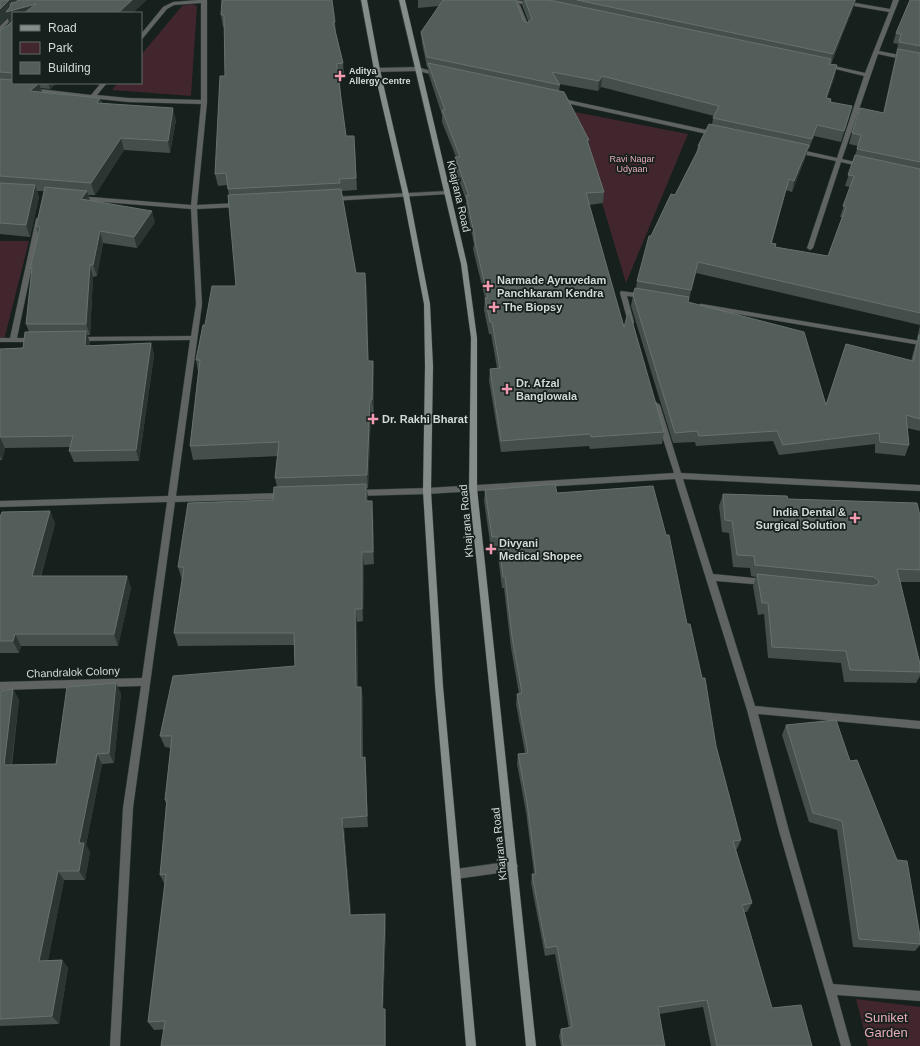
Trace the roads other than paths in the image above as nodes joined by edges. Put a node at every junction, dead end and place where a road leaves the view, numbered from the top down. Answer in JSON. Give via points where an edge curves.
{"nodes":[{"id":1,"x":204,"y":0,"type":"edge"},
{"id":2,"x":364,"y":0,"type":"edge"},
{"id":3,"x":402,"y":0,"type":"edge"},
{"id":4,"x":516,"y":0,"type":"edge"},
{"id":5,"x":831,"y":0,"type":"edge"},
{"id":6,"x":896,"y":0,"type":"edge"},
{"id":7,"x":540,"y":6,"type":"edge"},
{"id":8,"x":891,"y":11,"type":"junction"},
{"id":9,"x":12,"y":16,"type":"edge"},
{"id":10,"x":0,"y":29,"type":"edge"},
{"id":11,"x":527,"y":30,"type":"edge"},
{"id":12,"x":142,"y":36,"type":"edge"},
{"id":13,"x":876,"y":52,"type":"junction"},
{"id":14,"x":920,"y":61,"type":"edge"},
{"id":15,"x":820,"y":65,"type":"edge"},
{"id":16,"x":418,"y":69,"type":"junction"},
{"id":17,"x":377,"y":70,"type":"junction"},
{"id":18,"x":441,"y":74,"type":"edge"},
{"id":19,"x":867,"y":75,"type":"junction"},
{"id":20,"x":103,"y":84,"type":"edge"},
{"id":21,"x":23,"y":90,"type":"edge"},
{"id":22,"x":93,"y":96,"type":"junction"},
{"id":23,"x":550,"y":98,"type":"edge"},
{"id":24,"x":204,"y":102,"type":"junction"},
{"id":25,"x":721,"y":135,"type":"edge"},
{"id":26,"x":791,"y":150,"type":"edge"},
{"id":27,"x":838,"y":160,"type":"junction"},
{"id":28,"x":868,"y":166,"type":"edge"},
{"id":29,"x":447,"y":193,"type":"junction"},
{"id":30,"x":406,"y":195,"type":"junction"},
{"id":31,"x":68,"y":197,"type":"edge"},
{"id":32,"x":327,"y":200,"type":"edge"},
{"id":33,"x":249,"y":204,"type":"edge"},
{"id":34,"x":194,"y":207,"type":"junction"},
{"id":35,"x":41,"y":210,"type":"edge"},
{"id":36,"x":810,"y":248,"type":"dead end"},
{"id":37,"x":653,"y":298,"type":"edge"},
{"id":38,"x":692,"y":304,"type":"edge"},
{"id":39,"x":634,"y":331,"type":"edge"},
{"id":40,"x":194,"y":338,"type":"junction"},
{"id":41,"x":68,"y":339,"type":"edge"},
{"id":42,"x":0,"y":340,"type":"edge"},
{"id":43,"x":13,"y":340,"type":"junction"},
{"id":44,"x":45,"y":340,"type":"edge"},
{"id":45,"x":920,"y":343,"type":"edge"},
{"id":46,"x":655,"y":400,"type":"edge"},
{"id":47,"x":677,"y":476,"type":"junction"},
{"id":48,"x":473,"y":488,"type":"junction"},
{"id":49,"x":920,"y":488,"type":"edge"},
{"id":50,"x":427,"y":491,"type":"junction"},
{"id":51,"x":347,"y":494,"type":"edge"},
{"id":52,"x":291,"y":496,"type":"edge"},
{"id":53,"x":172,"y":499,"type":"junction"},
{"id":54,"x":0,"y":504,"type":"edge"},
{"id":55,"x":710,"y":577,"type":"junction"},
{"id":56,"x":773,"y":583,"type":"edge"},
{"id":57,"x":146,"y":682,"type":"junction"},
{"id":58,"x":0,"y":686,"type":"edge"},
{"id":59,"x":752,"y":710,"type":"junction"},
{"id":60,"x":920,"y":725,"type":"edge"},
{"id":61,"x":513,"y":866,"type":"junction"},
{"id":62,"x":456,"y":874,"type":"junction"},
{"id":63,"x":830,"y":989,"type":"junction"},
{"id":64,"x":920,"y":996,"type":"edge"},
{"id":65,"x":115,"y":1046,"type":"edge"},
{"id":66,"x":471,"y":1046,"type":"edge"},
{"id":67,"x":531,"y":1046,"type":"edge"},
{"id":68,"x":846,"y":1046,"type":"edge"}],
"edges":[{"from":1,"to":12,"type":"street","via":[[173,4],[165,8]]},
{"from":1,"to":24,"type":"street"},
{"from":2,"to":17,"type":"main road"},
{"from":3,"to":16,"type":"main road","name":"Khajrana Road"},
{"from":4,"to":7,"type":"street"},
{"from":4,"to":11,"type":"street"},
{"from":5,"to":8,"type":"street"},
{"from":6,"to":8,"type":"street"},
{"from":8,"to":13,"type":"street"},
{"from":9,"to":10,"type":"street"},
{"from":13,"to":14,"type":"street"},
{"from":13,"to":19,"type":"street"},
{"from":15,"to":19,"type":"street"},
{"from":16,"to":17,"type":"street"},
{"from":16,"to":18,"type":"street"},
{"from":16,"to":29,"type":"main road","name":"Khajrana Road"},
{"from":17,"to":30,"type":"main road"},
{"from":19,"to":27,"type":"street"},
{"from":20,"to":22,"type":"street"},
{"from":21,"to":22,"type":"street"},
{"from":22,"to":24,"type":"street","via":[[128,100]]},
{"from":23,"to":25,"type":"street"},
{"from":24,"to":34,"type":"street"},
{"from":26,"to":27,"type":"street"},
{"from":27,"to":28,"type":"street"},
{"from":27,"to":36,"type":"street"},
{"from":29,"to":30,"type":"street"},
{"from":29,"to":48,"type":"main road","name":"Khajrana Road","via":[[464,264],[474,338]]},
{"from":30,"to":32,"type":"street"},
{"from":30,"to":50,"type":"main road","via":[[427,304]]},
{"from":31,"to":34,"type":"street"},
{"from":33,"to":34,"type":"street"},
{"from":34,"to":40,"type":"street","via":[[199,304]]},
{"from":35,"to":43,"type":"street"},
{"from":37,"to":39,"type":"street","via":[[623,293]]},
{"from":38,"to":45,"type":"street"},
{"from":40,"to":41,"type":"street"},
{"from":40,"to":53,"type":"street"},
{"from":42,"to":43,"type":"street"},
{"from":43,"to":44,"type":"street"},
{"from":46,"to":47,"type":"street"},
{"from":47,"to":48,"type":"street"},
{"from":47,"to":49,"type":"street"},
{"from":47,"to":55,"type":"street"},
{"from":48,"to":50,"type":"street"},
{"from":48,"to":61,"type":"main road","name":"Khajrana Road"},
{"from":50,"to":51,"type":"street"},
{"from":50,"to":62,"type":"main road","via":[[439,686]]},
{"from":52,"to":53,"type":"street"},
{"from":53,"to":54,"type":"street"},
{"from":53,"to":57,"type":"street"},
{"from":55,"to":56,"type":"street"},
{"from":55,"to":59,"type":"street"},
{"from":57,"to":58,"type":"street","name":"Chandralok Colony"},
{"from":57,"to":65,"type":"street","via":[[128,808]]},
{"from":59,"to":60,"type":"street"},
{"from":59,"to":63,"type":"street"},
{"from":61,"to":62,"type":"street"},
{"from":61,"to":67,"type":"main road","name":"Khajrana Road"},
{"from":62,"to":66,"type":"main road"},
{"from":63,"to":64,"type":"street"},
{"from":63,"to":68,"type":"street"}]}
